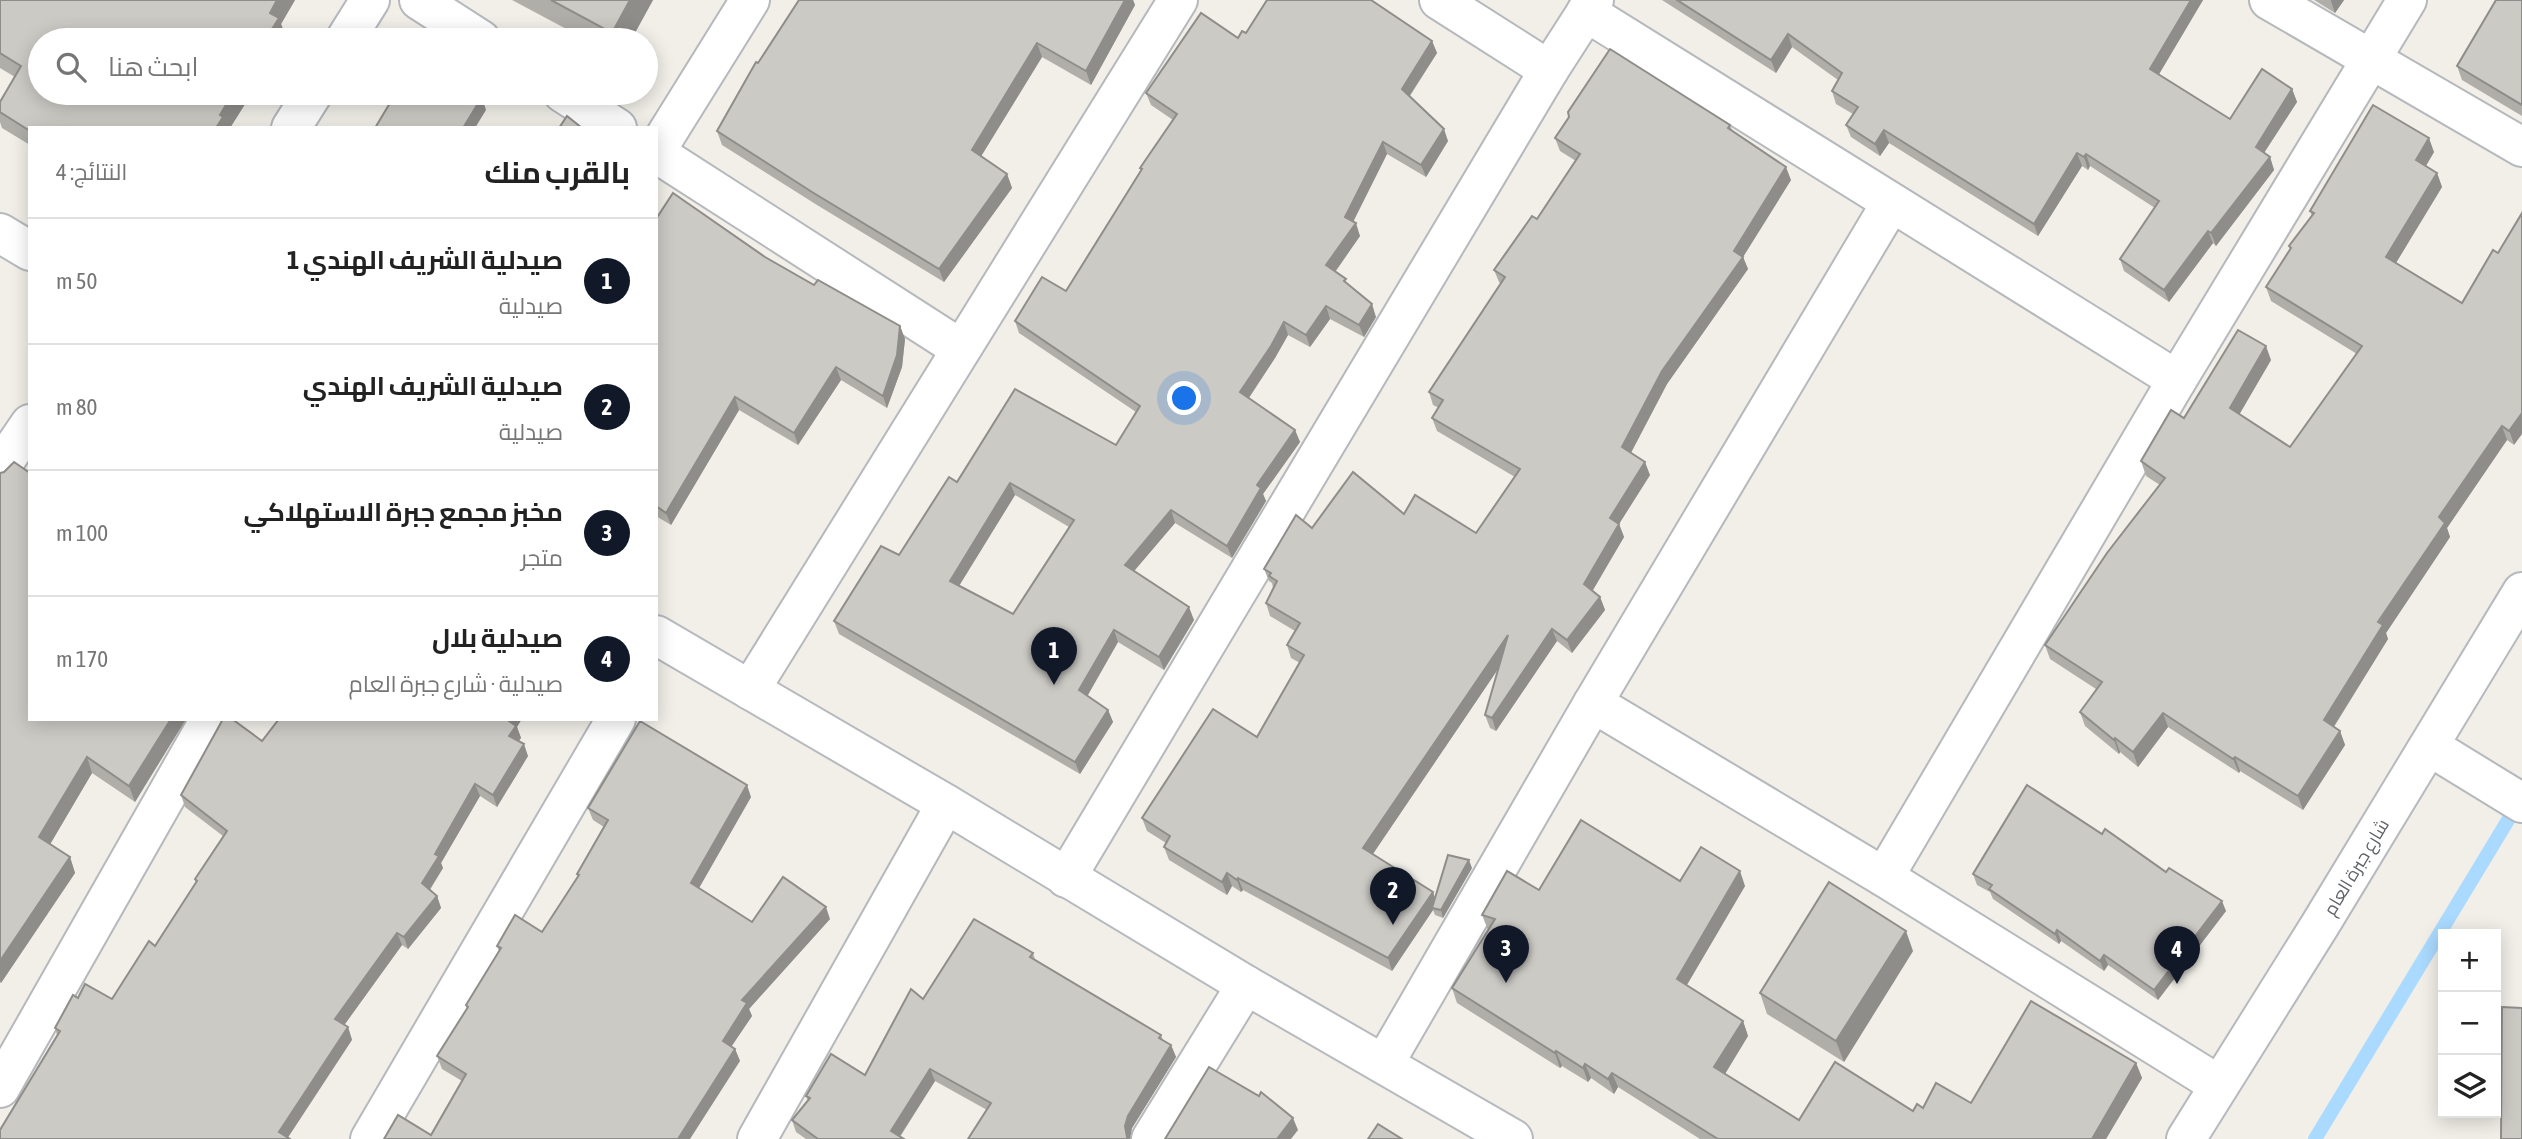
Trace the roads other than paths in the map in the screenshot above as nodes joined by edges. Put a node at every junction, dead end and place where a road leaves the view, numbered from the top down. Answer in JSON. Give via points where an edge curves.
{"nodes":[{"id":1,"x":370,"y":0,"type":"edge"},
{"id":2,"x":419,"y":0,"type":"edge"},
{"id":3,"x":750,"y":0,"type":"edge"},
{"id":4,"x":1178,"y":0,"type":"edge"},
{"id":5,"x":1438,"y":0,"type":"edge"},
{"id":6,"x":2269,"y":0,"type":"edge"},
{"id":7,"x":2407,"y":0,"type":"edge"},
{"id":8,"x":1590,"y":6,"type":"edge"},
{"id":9,"x":352,"y":28,"type":"edge"},
{"id":10,"x":462,"y":28,"type":"edge"},
{"id":11,"x":2372,"y":60,"type":"junction"},
{"id":12,"x":1549,"y":70,"type":"junction"},
{"id":13,"x":305,"y":105,"type":"edge"},
{"id":14,"x":581,"y":105,"type":"edge"},
{"id":15,"x":292,"y":126,"type":"edge"},
{"id":16,"x":614,"y":126,"type":"edge"},
{"id":17,"x":2522,"y":148,"type":"edge"},
{"id":18,"x":658,"y":149,"type":"edge"},
{"id":19,"x":658,"y":153,"type":"edge"},
{"id":20,"x":1891,"y":203,"type":"junction"},
{"id":21,"x":0,"y":233,"type":"edge"},
{"id":22,"x":28,"y":250,"type":"edge"},
{"id":23,"x":961,"y":349,"type":"junction"},
{"id":24,"x":2177,"y":380,"type":"junction"},
{"id":25,"x":28,"y":427,"type":"edge"},
{"id":26,"x":0,"y":468,"type":"edge"},
{"id":27,"x":2522,"y":592,"type":"edge"},
{"id":28,"x":658,"y":641,"type":"edge"},
{"id":29,"x":750,"y":690,"type":"junction"},
{"id":30,"x":1593,"y":703,"type":"junction"},
{"id":31,"x":209,"y":721,"type":"edge"},
{"id":32,"x":615,"y":721,"type":"edge"},
{"id":33,"x":2429,"y":746,"type":"junction"},
{"id":34,"x":2522,"y":803,"type":"edge"},
{"id":35,"x":946,"y":804,"type":"junction"},
{"id":36,"x":1884,"y":877,"type":"junction"},
{"id":37,"x":1066,"y":878,"type":"junction"},
{"id":38,"x":1246,"y":985,"type":"junction"},
{"id":39,"x":1384,"y":1064,"type":"junction"},
{"id":40,"x":2218,"y":1085,"type":"junction"},
{"id":41,"x":0,"y":1088,"type":"edge"},
{"id":42,"x":370,"y":1139,"type":"edge"},
{"id":43,"x":757,"y":1139,"type":"edge"},
{"id":44,"x":1151,"y":1139,"type":"edge"},
{"id":45,"x":1513,"y":1139,"type":"edge"},
{"id":46,"x":2186,"y":1139,"type":"edge"}],
"edges":[{"from":1,"to":9,"type":"street"},
{"from":2,"to":10,"type":"street"},
{"from":3,"to":18,"type":"street"},
{"from":4,"to":23,"type":"street"},
{"from":5,"to":12,"type":"street"},
{"from":6,"to":11,"type":"street"},
{"from":7,"to":11,"type":"street"},
{"from":8,"to":12,"type":"street"},
{"from":8,"to":20,"type":"street"},
{"from":11,"to":17,"type":"street"},
{"from":11,"to":24,"type":"street"},
{"from":12,"to":37,"type":"street"},
{"from":13,"to":15,"type":"street"},
{"from":14,"to":16,"type":"street"},
{"from":19,"to":23,"type":"street"},
{"from":20,"to":24,"type":"street"},
{"from":20,"to":30,"type":"street"},
{"from":21,"to":22,"type":"street"},
{"from":23,"to":29,"type":"street"},
{"from":24,"to":36,"type":"street"},
{"from":25,"to":26,"type":"street"},
{"from":27,"to":33,"type":"street","name":"شارع جبرة العام"},
{"from":28,"to":29,"type":"street"},
{"from":29,"to":35,"type":"street"},
{"from":30,"to":36,"type":"street"},
{"from":30,"to":39,"type":"street"},
{"from":31,"to":41,"type":"street"},
{"from":32,"to":42,"type":"street"},
{"from":33,"to":34,"type":"street"},
{"from":33,"to":40,"type":"street","name":"شارع جبرة العام"},
{"from":35,"to":37,"type":"street"},
{"from":35,"to":43,"type":"street"},
{"from":36,"to":40,"type":"street"},
{"from":37,"to":38,"type":"street"},
{"from":38,"to":39,"type":"street"},
{"from":38,"to":44,"type":"street"},
{"from":39,"to":45,"type":"street"},
{"from":40,"to":46,"type":"street","name":"شارع جبرة العام"}]}
